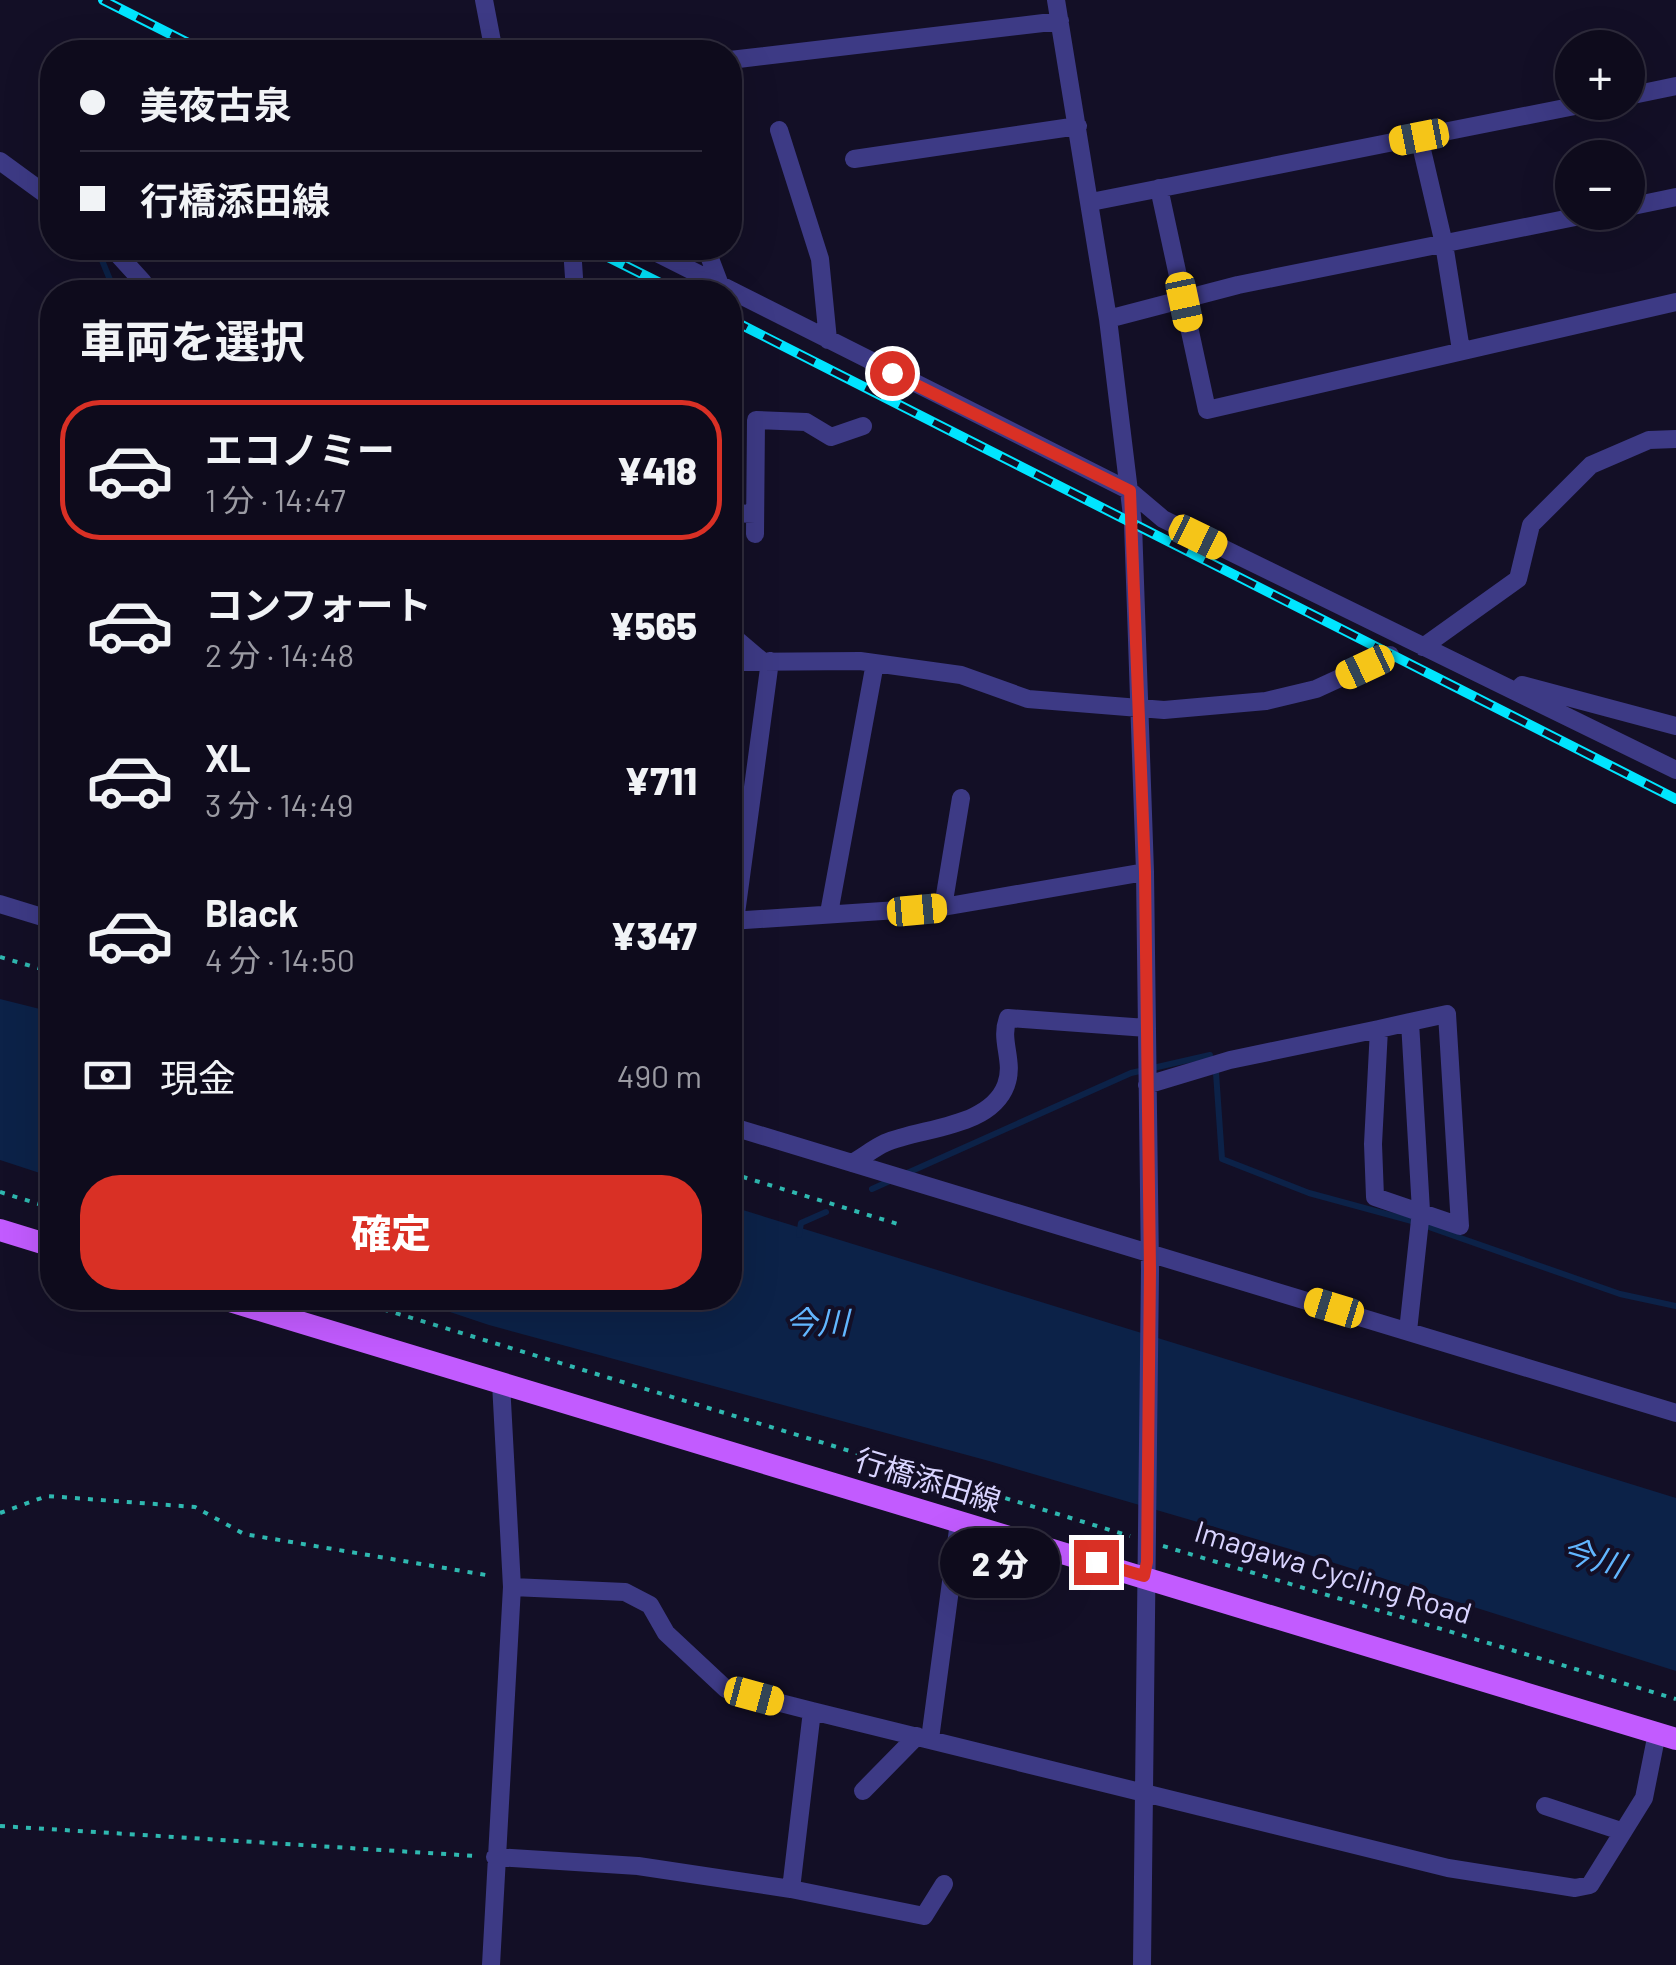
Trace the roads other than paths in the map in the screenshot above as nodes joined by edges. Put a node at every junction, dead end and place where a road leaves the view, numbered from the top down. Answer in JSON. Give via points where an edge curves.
{"nodes":[{"id":1,"x":484,"y":0,"type":"edge"},
{"id":2,"x":1062,"y":6,"type":"edge"},
{"id":3,"x":492,"y":40,"type":"edge"},
{"id":4,"x":742,"y":58,"type":"edge"},
{"id":5,"x":1676,"y":86,"type":"edge"},
{"id":6,"x":1645,"y":92,"type":"edge"},
{"id":7,"x":1555,"y":110,"type":"edge"},
{"id":8,"x":1078,"y":126,"type":"junction"},
{"id":9,"x":779,"y":130,"type":"dead end"},
{"id":10,"x":1419,"y":137,"type":"junction"},
{"id":11,"x":854,"y":159,"type":"dead end"},
{"id":12,"x":0,"y":162,"type":"edge"},
{"id":13,"x":1159,"y":188,"type":"junction"},
{"id":14,"x":40,"y":190,"type":"edge"},
{"id":15,"x":1676,"y":197,"type":"edge"},
{"id":16,"x":1091,"y":202,"type":"junction"},
{"id":17,"x":1645,"y":203,"type":"edge"},
{"id":18,"x":1555,"y":221,"type":"edge"},
{"id":19,"x":1444,"y":244,"type":"junction"},
{"id":20,"x":123,"y":260,"type":"edge"},
{"id":21,"x":670,"y":260,"type":"edge"},
{"id":22,"x":141,"y":280,"type":"edge"},
{"id":23,"x":710,"y":280,"type":"edge"},
{"id":24,"x":742,"y":296,"type":"edge"},
{"id":25,"x":1184,"y":302,"type":"junction"},
{"id":26,"x":1676,"y":302,"type":"edge"},
{"id":27,"x":1108,"y":319,"type":"junction"},
{"id":28,"x":828,"y":340,"type":"junction"},
{"id":29,"x":1460,"y":350,"type":"junction"},
{"id":30,"x":863,"y":426,"type":"dead end"},
{"id":31,"x":1676,"y":439,"type":"edge"},
{"id":32,"x":1130,"y":491,"type":"junction"},
{"id":33,"x":742,"y":513,"type":"edge"},
{"id":34,"x":755,"y":514,"type":"junction"},
{"id":35,"x":754,"y":534,"type":"dead end"},
{"id":36,"x":742,"y":643,"type":"edge"},
{"id":37,"x":1423,"y":647,"type":"junction"},
{"id":38,"x":1390,"y":655,"type":"dead end"},
{"id":39,"x":766,"y":661,"type":"junction"},
{"id":40,"x":742,"y":662,"type":"edge"},
{"id":41,"x":875,"y":663,"type":"junction"},
{"id":42,"x":1492,"y":678,"type":"junction"},
{"id":43,"x":1136,"y":709,"type":"junction"},
{"id":44,"x":1676,"y":726,"type":"edge"},
{"id":45,"x":1676,"y":770,"type":"edge"},
{"id":46,"x":961,"y":798,"type":"dead end"},
{"id":47,"x":742,"y":850,"type":"edge"},
{"id":48,"x":1145,"y":872,"type":"junction"},
{"id":49,"x":0,"y":904,"type":"edge"},
{"id":50,"x":943,"y":907,"type":"junction"},
{"id":51,"x":830,"y":913,"type":"junction"},
{"id":52,"x":40,"y":916,"type":"edge"},
{"id":53,"x":742,"y":920,"type":"edge"},
{"id":54,"x":1410,"y":1022,"type":"junction"},
{"id":55,"x":1147,"y":1028,"type":"junction"},
{"id":56,"x":1379,"y":1028,"type":"junction"},
{"id":57,"x":1147,"y":1083,"type":"junction"},
{"id":58,"x":742,"y":1130,"type":"edge"},
{"id":59,"x":856,"y":1165,"type":"junction"},
{"id":60,"x":1420,"y":1211,"type":"junction"},
{"id":61,"x":0,"y":1230,"type":"edge"},
{"id":62,"x":40,"y":1242,"type":"edge"},
{"id":63,"x":1150,"y":1250,"type":"junction"},
{"id":64,"x":260,"y":1310,"type":"edge"},
{"id":65,"x":1408,"y":1331,"type":"junction"},
{"id":66,"x":501,"y":1383,"type":"junction"},
{"id":67,"x":1676,"y":1413,"type":"edge"},
{"id":68,"x":959,"y":1522,"type":"junction"},
{"id":69,"x":1146,"y":1569,"type":"junction"},
{"id":70,"x":512,"y":1583,"type":"junction"},
{"id":71,"x":812,"y":1711,"type":"junction"},
{"id":72,"x":1667,"y":1736,"type":"edge"},
{"id":73,"x":923,"y":1737,"type":"junction"},
{"id":74,"x":864,"y":1791,"type":"dead end"},
{"id":75,"x":1141,"y":1793,"type":"junction"},
{"id":76,"x":1545,"y":1806,"type":"dead end"},
{"id":77,"x":1621,"y":1831,"type":"junction"},
{"id":78,"x":496,"y":1857,"type":"junction"},
{"id":79,"x":944,"y":1884,"type":"dead end"},
{"id":80,"x":791,"y":1889,"type":"junction"},
{"id":81,"x":491,"y":1965,"type":"edge"},
{"id":82,"x":1142,"y":1965,"type":"edge"}],
"edges":[{"from":1,"to":3,"type":"street"},
{"from":2,"to":4,"type":"street"},
{"from":2,"to":8,"type":"street"},
{"from":5,"to":6,"type":"street"},
{"from":7,"to":10,"type":"street"},
{"from":8,"to":11,"type":"street"},
{"from":8,"to":16,"type":"street"},
{"from":9,"to":28,"type":"street","via":[[820,259]]},
{"from":10,"to":13,"type":"street"},
{"from":10,"to":19,"type":"street"},
{"from":12,"to":14,"type":"street"},
{"from":13,"to":16,"type":"street"},
{"from":13,"to":25,"type":"street"},
{"from":15,"to":17,"type":"street"},
{"from":16,"to":27,"type":"street"},
{"from":18,"to":19,"type":"street"},
{"from":19,"to":25,"type":"street","via":[[1238,284]]},
{"from":19,"to":29,"type":"street"},
{"from":20,"to":22,"type":"street"},
{"from":21,"to":23,"type":"street"},
{"from":24,"to":28,"type":"street"},
{"from":25,"to":27,"type":"street"},
{"from":25,"to":29,"type":"street","via":[[1207,410]]},
{"from":26,"to":29,"type":"street"},
{"from":27,"to":32,"type":"street"},
{"from":28,"to":32,"type":"street"},
{"from":30,"to":34,"type":"street","via":[[831,436],[806,422],[756,420]]},
{"from":31,"to":37,"type":"street","via":[[1649,440],[1591,465],[1532,525],[1518,580]]},
{"from":32,"to":37,"type":"street","via":[[1163,520]]},
{"from":32,"to":43,"type":"street"},
{"from":33,"to":34,"type":"street"},
{"from":34,"to":35,"type":"street"},
{"from":36,"to":39,"type":"street"},
{"from":37,"to":42,"type":"street"},
{"from":38,"to":43,"type":"street","via":[[1316,690],[1266,701]]},
{"from":39,"to":40,"type":"street"},
{"from":39,"to":41,"type":"street"},
{"from":39,"to":47,"type":"street"},
{"from":41,"to":43,"type":"street","via":[[960,675],[1028,699]]},
{"from":41,"to":51,"type":"street"},
{"from":42,"to":44,"type":"street"},
{"from":42,"to":45,"type":"street"},
{"from":43,"to":48,"type":"street"},
{"from":46,"to":50,"type":"street"},
{"from":48,"to":50,"type":"street"},
{"from":48,"to":55,"type":"street"},
{"from":49,"to":52,"type":"street"},
{"from":50,"to":51,"type":"street"},
{"from":51,"to":53,"type":"street"},
{"from":54,"to":56,"type":"street"},
{"from":54,"to":60,"type":"street"},
{"from":54,"to":60,"type":"street","via":[[1448,1014],[1460,1226]]},
{"from":55,"to":57,"type":"street"},
{"from":55,"to":59,"type":"street","via":[[1008,1018],[1002,1034],[1008,1082],[998,1100],[976,1116],[885,1143]]},
{"from":56,"to":57,"type":"street"},
{"from":56,"to":60,"type":"street","via":[[1375,1196]]},
{"from":57,"to":63,"type":"street"},
{"from":58,"to":59,"type":"street"},
{"from":59,"to":63,"type":"street"},
{"from":60,"to":65,"type":"street"},
{"from":61,"to":62,"type":"main road"},
{"from":63,"to":65,"type":"street"},
{"from":63,"to":69,"type":"street"},
{"from":64,"to":66,"type":"main road","name":"行橋添田線"},
{"from":65,"to":67,"type":"street"},
{"from":66,"to":68,"type":"main road","name":"行橋添田線"},
{"from":66,"to":70,"type":"street"},
{"from":68,"to":69,"type":"main road","name":"行橋添田線"},
{"from":68,"to":73,"type":"street"},
{"from":69,"to":72,"type":"main road","name":"行橋添田線"},
{"from":69,"to":75,"type":"street"},
{"from":70,"to":71,"type":"street","via":[[625,1592],[650,1605],[666,1634],[726,1689]]},
{"from":70,"to":78,"type":"street"},
{"from":71,"to":73,"type":"street"},
{"from":71,"to":80,"type":"street"},
{"from":72,"to":77,"type":"street","via":[[1644,1798]]},
{"from":73,"to":74,"type":"street"},
{"from":73,"to":75,"type":"street"},
{"from":75,"to":77,"type":"street","via":[[1448,1868],[1558,1887],[1590,1885]]},
{"from":75,"to":82,"type":"street"},
{"from":76,"to":77,"type":"street"},
{"from":78,"to":80,"type":"street","via":[[638,1866]]},
{"from":78,"to":81,"type":"street"},
{"from":79,"to":80,"type":"street","via":[[924,1916]]}]}
